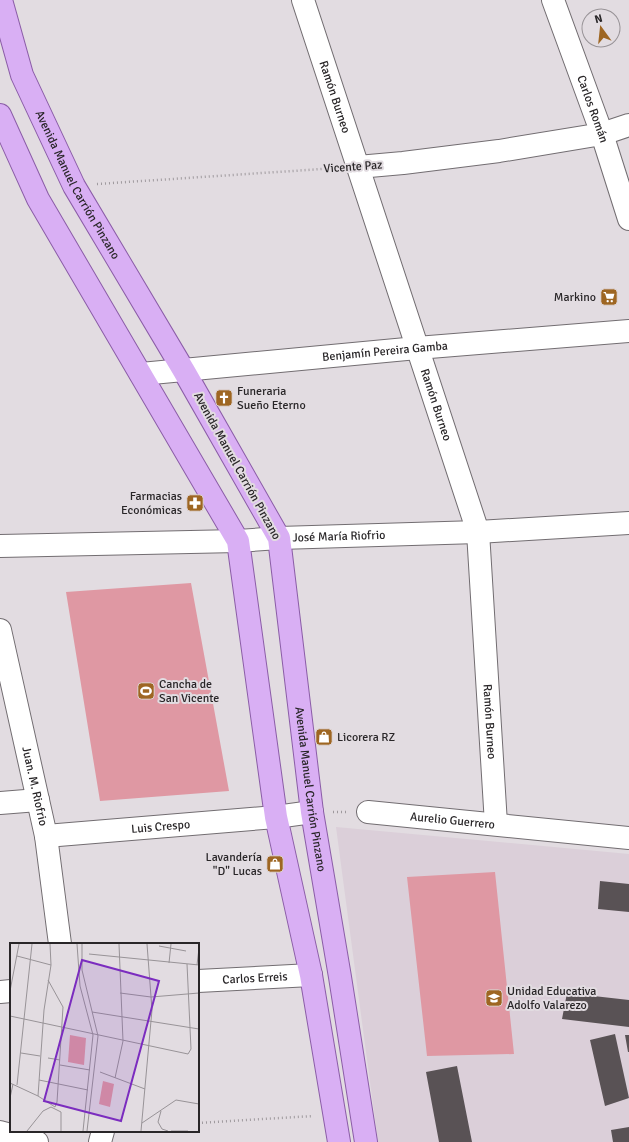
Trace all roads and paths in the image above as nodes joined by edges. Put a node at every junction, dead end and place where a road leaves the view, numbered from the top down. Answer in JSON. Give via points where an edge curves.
{"nodes":[{"id":1,"x":1,"y":0,"type":"edge"},
{"id":2,"x":303,"y":0,"type":"edge"},
{"id":3,"x":553,"y":0,"type":"edge"},
{"id":4,"x":0,"y":115,"type":"edge"},
{"id":5,"x":629,"y":125,"type":"edge"},
{"id":6,"x":602,"y":134,"type":"junction"},
{"id":7,"x":358,"y":167,"type":"junction"},
{"id":8,"x":74,"y":186,"type":"junction"},
{"id":9,"x":629,"y":219,"type":"edge"},
{"id":10,"x":629,"y":331,"type":"edge"},
{"id":11,"x":417,"y":348,"type":"junction"},
{"id":12,"x":184,"y":371,"type":"junction"},
{"id":13,"x":141,"y":374,"type":"junction"},
{"id":14,"x":629,"y":523,"type":"edge"},
{"id":15,"x":478,"y":532,"type":"junction"},
{"id":16,"x":279,"y":538,"type":"junction"},
{"id":17,"x":238,"y":541,"type":"junction"},
{"id":18,"x":0,"y":546,"type":"edge"},
{"id":19,"x":0,"y":630,"type":"edge"},
{"id":20,"x":38,"y":800,"type":"junction"},
{"id":21,"x":0,"y":803,"type":"edge"},
{"id":22,"x":312,"y":812,"type":"junction"},
{"id":23,"x":368,"y":812,"type":"joint"},
{"id":24,"x":276,"y":817,"type":"junction"},
{"id":25,"x":496,"y":824,"type":"junction"},
{"id":26,"x":46,"y":836,"type":"junction"},
{"id":27,"x":629,"y":838,"type":"edge"},
{"id":28,"x":60,"y":943,"type":"edge"},
{"id":29,"x":311,"y":975,"type":"junction"},
{"id":30,"x":199,"y":981,"type":"edge"},
{"id":31,"x":10,"y":991,"type":"edge"},
{"id":32,"x":0,"y":992,"type":"edge"},
{"id":33,"x":335,"y":1114,"type":"junction"},
{"id":34,"x":199,"y":1123,"type":"edge"},
{"id":35,"x":0,"y":1132,"type":"edge"},
{"id":36,"x":103,"y":1132,"type":"edge"},
{"id":37,"x":36,"y":1142,"type":"edge"},
{"id":38,"x":100,"y":1142,"type":"edge"},
{"id":39,"x":339,"y":1142,"type":"edge"},
{"id":40,"x":366,"y":1142,"type":"edge"}],
"edges":[{"from":1,"to":8,"type":"main road","name":"Avenida Manuel Carrión Pinzano","via":[[22,75]]},
{"from":2,"to":7,"type":"street","name":"Ramón Burneo"},
{"from":3,"to":6,"type":"street","name":"Carlos Román"},
{"from":4,"to":13,"type":"main road","via":[[38,199]]},
{"from":5,"to":6,"type":"street","name":"Vicente Paz"},
{"from":6,"to":7,"type":"street","name":"Vicente Paz","via":[[500,151]]},
{"from":6,"to":9,"type":"street","name":"Carlos Román"},
{"from":7,"to":8,"type":"path","name":"Vicente Paz"},
{"from":7,"to":11,"type":"street","name":"Ramón Burneo"},
{"from":8,"to":12,"type":"main road","name":"Avenida Manuel Carrión Pinzano"},
{"from":10,"to":11,"type":"street","name":"Benjamín Pereira Gamba"},
{"from":11,"to":12,"type":"street","name":"Benjamín Pereira Gamba"},
{"from":11,"to":15,"type":"street","name":"Ramón Burneo"},
{"from":12,"to":13,"type":"street","name":"Benjamín Pereira Gamba"},
{"from":12,"to":16,"type":"main road","name":"Avenida Manuel Carrión Pinzano"},
{"from":13,"to":17,"type":"main road"},
{"from":14,"to":15,"type":"street","name":"José María Riofrio"},
{"from":15,"to":16,"type":"street","name":"José María Riofrio"},
{"from":15,"to":25,"type":"street","name":"Ramón Burneo"},
{"from":16,"to":17,"type":"street","name":"José María Riofrio"},
{"from":16,"to":22,"type":"main road","name":"Avenida Manuel Carrión Pinzano"},
{"from":17,"to":18,"type":"street","name":"José María Riofrio"},
{"from":17,"to":24,"type":"main road"},
{"from":19,"to":20,"type":"street","name":"Juan. M. Riofrio"},
{"from":20,"to":21,"type":"street"},
{"from":20,"to":26,"type":"street","name":"Juan. M. Riofrio"},
{"from":22,"to":23,"type":"path"},
{"from":22,"to":24,"type":"street"},
{"from":22,"to":40,"type":"main road","name":"Avenida Manuel Carrión Pinzano"},
{"from":23,"to":25,"type":"street","name":"Aurelio Guerrero"},
{"from":24,"to":26,"type":"street","name":"Luis Crespo"},
{"from":24,"to":29,"type":"main road"},
{"from":25,"to":27,"type":"street","name":"Aurelio Guerrero"},
{"from":26,"to":28,"type":"street","name":"Juan. M. Riofrio"},
{"from":29,"to":30,"type":"street","name":"Carlos Erreis"},
{"from":29,"to":33,"type":"main road"},
{"from":31,"to":32,"type":"street"},
{"from":33,"to":34,"type":"path"},
{"from":33,"to":39,"type":"main road"},
{"from":35,"to":37,"type":"street"},
{"from":36,"to":38,"type":"street"}]}
